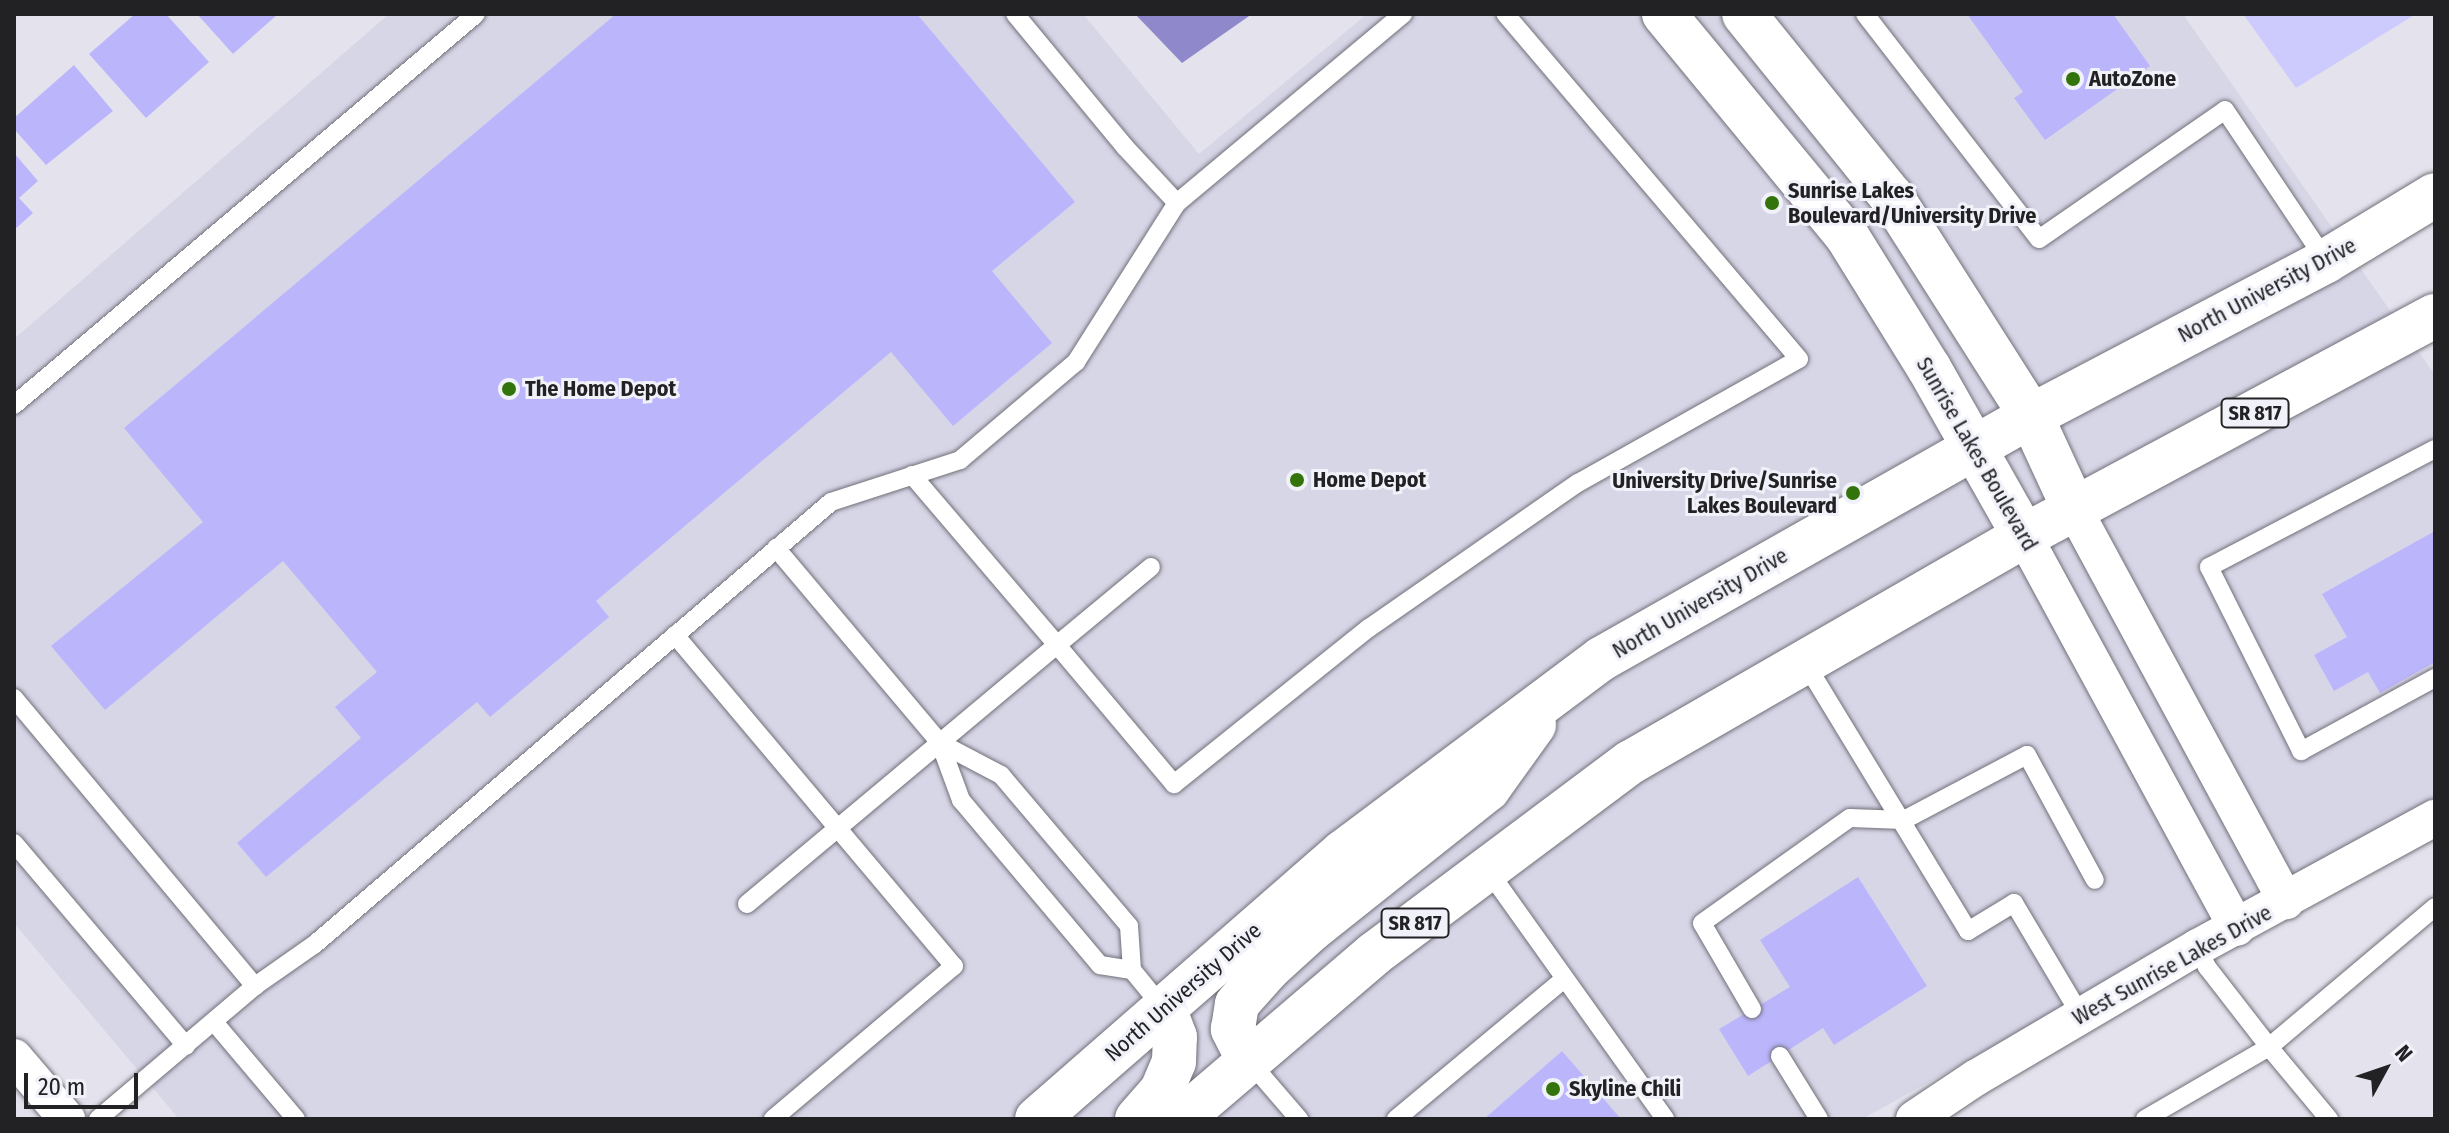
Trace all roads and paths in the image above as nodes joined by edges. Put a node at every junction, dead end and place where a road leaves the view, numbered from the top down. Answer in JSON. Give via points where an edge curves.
{"nodes":[{"id":1,"x":476,"y":14,"type":"edge"},
{"id":2,"x":1015,"y":14,"type":"edge"},
{"id":3,"x":1403,"y":14,"type":"edge"},
{"id":4,"x":1505,"y":14,"type":"edge"},
{"id":5,"x":1664,"y":14,"type":"edge"},
{"id":6,"x":1744,"y":14,"type":"edge"},
{"id":7,"x":1865,"y":14,"type":"edge"},
{"id":8,"x":2435,"y":195,"type":"edge"},
{"id":9,"x":1177,"y":203,"type":"junction"},
{"id":10,"x":2326,"y":261,"type":"junction"},
{"id":11,"x":2435,"y":316,"type":"edge"},
{"id":12,"x":14,"y":405,"type":"edge"},
{"id":13,"x":2031,"y":416,"type":"junction"},
{"id":14,"x":1974,"y":447,"type":"junction"},
{"id":15,"x":2435,"y":449,"type":"edge"},
{"id":16,"x":912,"y":475,"type":"junction"},
{"id":17,"x":2074,"y":509,"type":"junction"},
{"id":18,"x":2024,"y":536,"type":"junction"},
{"id":19,"x":776,"y":548,"type":"junction"},
{"id":20,"x":1151,"y":567,"type":"dead end"},
{"id":21,"x":675,"y":635,"type":"junction"},
{"id":22,"x":1057,"y":645,"type":"junction"},
{"id":23,"x":1804,"y":661,"type":"junction"},
{"id":24,"x":2435,"y":678,"type":"edge"},
{"id":25,"x":1558,"y":691,"type":"junction"},
{"id":26,"x":14,"y":698,"type":"edge"},
{"id":27,"x":940,"y":743,"type":"junction"},
{"id":28,"x":1904,"y":820,"type":"junction"},
{"id":29,"x":2432,"y":826,"type":"edge"},
{"id":30,"x":839,"y":829,"type":"junction"},
{"id":31,"x":14,"y":843,"type":"edge"},
{"id":32,"x":1487,"y":869,"type":"junction"},
{"id":33,"x":2095,"y":880,"type":"dead end"},
{"id":34,"x":2286,"y":901,"type":"junction"},
{"id":35,"x":747,"y":904,"type":"dead end"},
{"id":36,"x":2435,"y":907,"type":"edge"},
{"id":37,"x":2237,"y":928,"type":"junction"},
{"id":38,"x":2198,"y":947,"type":"junction"},
{"id":39,"x":1132,"y":970,"type":"junction"},
{"id":40,"x":1563,"y":980,"type":"junction"},
{"id":41,"x":255,"y":986,"type":"junction"},
{"id":42,"x":1164,"y":1009,"type":"junction"},
{"id":43,"x":1752,"y":1009,"type":"dead end"},
{"id":44,"x":2081,"y":1016,"type":"junction"},
{"id":45,"x":214,"y":1022,"type":"junction"},
{"id":46,"x":186,"y":1046,"type":"junction"},
{"id":47,"x":2269,"y":1047,"type":"junction"},
{"id":48,"x":1780,"y":1056,"type":"dead end"},
{"id":49,"x":14,"y":1057,"type":"edge"},
{"id":50,"x":1249,"y":1061,"type":"junction"},
{"id":51,"x":67,"y":1119,"type":"edge"},
{"id":52,"x":98,"y":1119,"type":"edge"},
{"id":53,"x":296,"y":1119,"type":"edge"},
{"id":54,"x":773,"y":1119,"type":"edge"},
{"id":55,"x":1037,"y":1119,"type":"edge"},
{"id":56,"x":1137,"y":1119,"type":"edge"},
{"id":57,"x":1181,"y":1119,"type":"edge"},
{"id":58,"x":1299,"y":1119,"type":"edge"},
{"id":59,"x":1396,"y":1119,"type":"edge"},
{"id":60,"x":1665,"y":1119,"type":"edge"},
{"id":61,"x":1819,"y":1119,"type":"edge"},
{"id":62,"x":1914,"y":1119,"type":"edge"},
{"id":63,"x":2145,"y":1119,"type":"edge"},
{"id":64,"x":2329,"y":1119,"type":"edge"}],
"edges":[{"from":1,"to":12,"type":"lane"},
{"from":2,"to":9,"type":"lane"},
{"from":3,"to":9,"type":"lane"},
{"from":4,"to":22,"type":"lane","via":[[1799,359],[1578,483],[1369,628],[1174,784]]},
{"from":5,"to":14,"type":"main road","name":"Sunrise Lakes Boulevard","via":[[1847,236]]},
{"from":6,"to":13,"type":"main road","via":[[1891,196]]},
{"from":7,"to":10,"type":"lane","via":[[2039,239],[2225,110]]},
{"from":8,"to":10,"type":"main road","name":"North University Drive"},
{"from":9,"to":16,"type":"lane","via":[[1076,362],[960,460]]},
{"from":10,"to":13,"type":"main road","name":"North University Drive"},
{"from":11,"to":17,"type":"main road","number":"SR 817"},
{"from":13,"to":14,"type":"main road","name":"North University Drive"},
{"from":13,"to":17,"type":"main road"},
{"from":14,"to":18,"type":"main road","name":"Sunrise Lakes Boulevard"},
{"from":14,"to":25,"type":"main road","name":"North University Drive","via":[[1601,659]]},
{"from":15,"to":24,"type":"lane","via":[[2209,567],[2301,751]]},
{"from":16,"to":19,"type":"lane","via":[[831,502]]},
{"from":16,"to":22,"type":"lane"},
{"from":17,"to":18,"type":"main road","number":"SR 817"},
{"from":17,"to":34,"type":"street"},
{"from":18,"to":23,"type":"main road","number":"SR 817"},
{"from":18,"to":37,"type":"street","name":"Sunrise Lakes Boulevard"},
{"from":19,"to":21,"type":"lane"},
{"from":19,"to":27,"type":"lane"},
{"from":20,"to":22,"type":"lane"},
{"from":21,"to":30,"type":"lane"},
{"from":21,"to":41,"type":"lane","via":[[315,944]]},
{"from":22,"to":27,"type":"lane"},
{"from":23,"to":28,"type":"lane"},
{"from":23,"to":32,"type":"main road","number":"SR 817","via":[[1631,762]]},
{"from":25,"to":42,"type":"main road","name":"North University Drive","via":[[1343,852]]},
{"from":25,"to":50,"type":"main road","via":[[1488,789],[1321,921],[1237,1004],[1233,1029]]},
{"from":26,"to":41,"type":"lane"},
{"from":27,"to":30,"type":"lane"},
{"from":27,"to":39,"type":"lane","via":[[961,800],[1100,965]]},
{"from":27,"to":39,"type":"lane","via":[[1001,775],[1110,903],[1129,926]]},
{"from":28,"to":33,"type":"lane","via":[[2027,755]]},
{"from":28,"to":43,"type":"lane","via":[[1850,818],[1702,923]]},
{"from":28,"to":44,"type":"lane","via":[[1968,931],[2014,903]]},
{"from":29,"to":34,"type":"street","name":"West Sunrise Lakes Drive"},
{"from":30,"to":35,"type":"lane"},
{"from":30,"to":54,"type":"lane","via":[[954,966]]},
{"from":31,"to":46,"type":"lane"},
{"from":32,"to":40,"type":"lane"},
{"from":32,"to":50,"type":"main road","number":"SR 817","via":[[1374,954]]},
{"from":34,"to":37,"type":"street","name":"West Sunrise Lakes Drive"},
{"from":36,"to":47,"type":"lane"},
{"from":37,"to":38,"type":"street","name":"West Sunrise Lakes Drive"},
{"from":38,"to":44,"type":"street","name":"West Sunrise Lakes Drive"},
{"from":38,"to":47,"type":"lane","via":[[2207,967]]},
{"from":39,"to":42,"type":"lane"},
{"from":40,"to":59,"type":"lane"},
{"from":40,"to":60,"type":"lane"},
{"from":41,"to":45,"type":"lane"},
{"from":42,"to":55,"type":"main road","name":"North University Drive"},
{"from":42,"to":56,"type":"main road","via":[[1175,1037],[1174,1062],[1162,1090]]},
{"from":44,"to":62,"type":"street","name":"West Sunrise Lakes Drive"},
{"from":45,"to":46,"type":"lane"},
{"from":45,"to":53,"type":"lane"},
{"from":46,"to":52,"type":"lane"},
{"from":47,"to":63,"type":"lane"},
{"from":47,"to":64,"type":"lane"},
{"from":48,"to":61,"type":"lane"},
{"from":49,"to":51,"type":"street"},
{"from":50,"to":57,"type":"main road","number":"SR 817"},
{"from":50,"to":58,"type":"lane"}]}
